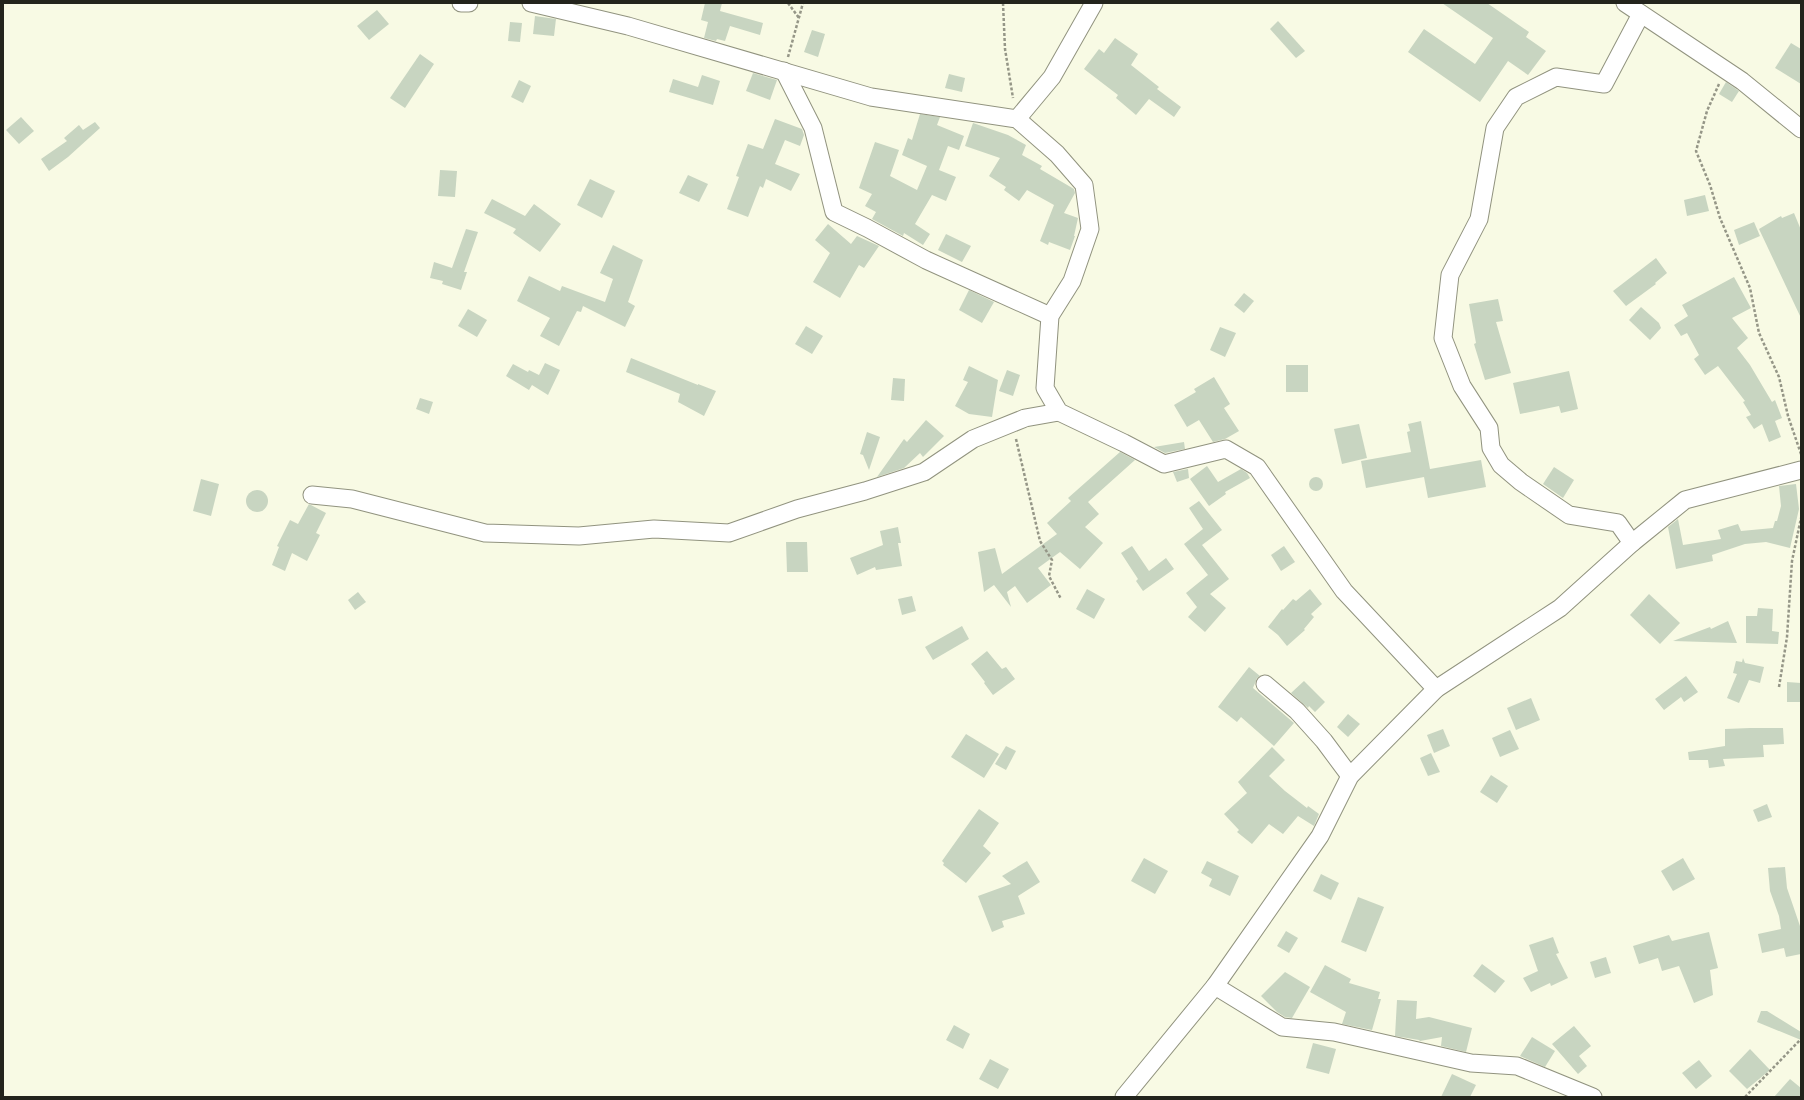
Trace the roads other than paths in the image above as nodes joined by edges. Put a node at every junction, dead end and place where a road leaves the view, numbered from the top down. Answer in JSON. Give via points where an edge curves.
{"nodes":[{"id":1,"x":461,"y":3,"type":"edge"},
{"id":2,"x":469,"y":3,"type":"edge"},
{"id":3,"x":532,"y":3,"type":"edge"},
{"id":4,"x":1094,"y":3,"type":"edge"},
{"id":5,"x":1625,"y":3,"type":"edge"},
{"id":6,"x":1641,"y":14,"type":"junction"},
{"id":7,"x":784,"y":71,"type":"junction"},
{"id":8,"x":1017,"y":120,"type":"junction"},
{"id":9,"x":1801,"y":129,"type":"edge"},
{"id":10,"x":1050,"y":316,"type":"junction"},
{"id":11,"x":1059,"y":412,"type":"junction"},
{"id":12,"x":1801,"y":470,"type":"edge"},
{"id":13,"x":312,"y":495,"type":"dead end"},
{"id":14,"x":1632,"y":543,"type":"junction"},
{"id":15,"x":1265,"y":684,"type":"dead end"},
{"id":16,"x":1436,"y":689,"type":"junction"},
{"id":17,"x":1350,"y":776,"type":"junction"},
{"id":18,"x":1215,"y":986,"type":"junction"},
{"id":19,"x":1124,"y":1097,"type":"edge"},
{"id":20,"x":1593,"y":1097,"type":"edge"}],
"edges":[{"from":1,"to":2,"type":"street"},
{"from":3,"to":7,"type":"street","via":[[628,26]]},
{"from":4,"to":8,"type":"street","via":[[1052,77]]},
{"from":5,"to":6,"type":"street"},
{"from":6,"to":9,"type":"street","via":[[1742,81]]},
{"from":6,"to":14,"type":"street","via":[[1604,84],[1556,77],[1516,97],[1495,128],[1479,219],[1450,275],[1443,338],[1462,386],[1489,428],[1491,448],[1501,465],[1569,515],[1618,523]]},
{"from":7,"to":8,"type":"street","via":[[871,97]]},
{"from":7,"to":10,"type":"street","via":[[813,128],[834,212],[926,260]]},
{"from":8,"to":10,"type":"street","via":[[1057,154],[1084,185],[1090,229],[1072,281]]},
{"from":10,"to":11,"type":"street","via":[[1045,388]]},
{"from":11,"to":13,"type":"street","via":[[1025,418],[973,439],[924,472],[729,532],[654,529],[579,536],[484,533],[352,499]]},
{"from":11,"to":16,"type":"street","via":[[1164,464],[1226,449],[1257,467],[1344,591]]},
{"from":12,"to":14,"type":"street","via":[[1685,500]]},
{"from":14,"to":16,"type":"street","via":[[1560,608]]},
{"from":15,"to":17,"type":"street","via":[[1297,711]]},
{"from":16,"to":17,"type":"street"},
{"from":17,"to":18,"type":"street","via":[[1320,836]]},
{"from":18,"to":19,"type":"street"},
{"from":18,"to":20,"type":"street","via":[[1282,1027],[1334,1032],[1471,1063],[1517,1066]]}]}
